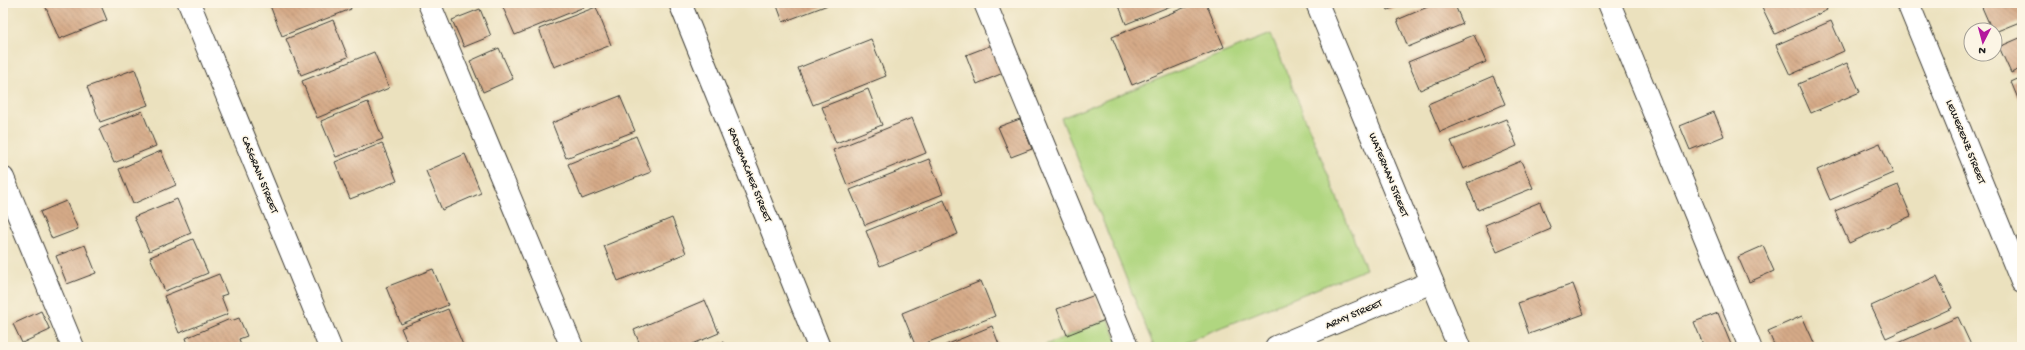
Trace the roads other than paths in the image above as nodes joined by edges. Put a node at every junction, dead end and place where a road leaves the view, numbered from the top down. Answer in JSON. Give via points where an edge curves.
{"nodes":[{"id":1,"x":189,"y":3,"type":"edge"},
{"id":2,"x":429,"y":3,"type":"edge"},
{"id":3,"x":680,"y":3,"type":"edge"},
{"id":4,"x":985,"y":3,"type":"edge"},
{"id":5,"x":1317,"y":3,"type":"edge"},
{"id":6,"x":1609,"y":3,"type":"edge"},
{"id":7,"x":1908,"y":3,"type":"edge"},
{"id":8,"x":3,"y":178,"type":"edge"},
{"id":9,"x":1432,"y":282,"type":"junction"},
{"id":10,"x":2022,"y":282,"type":"edge"},
{"id":11,"x":73,"y":347,"type":"edge"},
{"id":12,"x":330,"y":347,"type":"edge"},
{"id":13,"x":572,"y":347,"type":"edge"},
{"id":14,"x":819,"y":347,"type":"edge"},
{"id":15,"x":1128,"y":347,"type":"edge"},
{"id":16,"x":1276,"y":347,"type":"edge"},
{"id":17,"x":1459,"y":347,"type":"edge"},
{"id":18,"x":1750,"y":347,"type":"edge"}],
"edges":[{"from":1,"to":12,"type":"street","name":"CASGRAIN STREET"},
{"from":2,"to":13,"type":"street"},
{"from":3,"to":14,"type":"street","name":"RADEMACHER STREET"},
{"from":4,"to":15,"type":"street"},
{"from":5,"to":9,"type":"street","name":"WATERMAN STREET"},
{"from":6,"to":18,"type":"street"},
{"from":7,"to":10,"type":"street","name":"LEWERENZ STREET"},
{"from":8,"to":11,"type":"street"},
{"from":9,"to":16,"type":"street","name":"ARMY STREET"},
{"from":9,"to":17,"type":"street","name":"WATERMAN STREET"}]}
